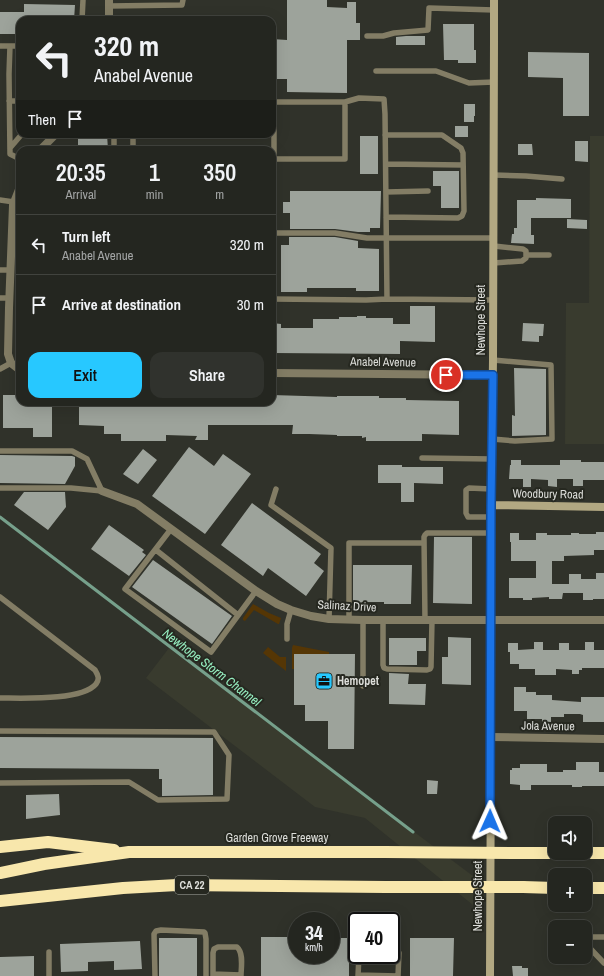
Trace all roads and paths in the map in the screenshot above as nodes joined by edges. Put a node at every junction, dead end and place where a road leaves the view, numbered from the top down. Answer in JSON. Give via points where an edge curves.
{"nodes":[{"id":1,"x":83,"y":0,"type":"edge"},
{"id":2,"x":183,"y":0,"type":"edge"},
{"id":3,"x":494,"y":0,"type":"edge"},
{"id":4,"x":109,"y":3,"type":"edge"},
{"id":5,"x":494,"y":10,"type":"junction"},
{"id":6,"x":82,"y":16,"type":"edge"},
{"id":7,"x":109,"y":16,"type":"edge"},
{"id":8,"x":367,"y":36,"type":"dead end"},
{"id":9,"x":0,"y":46,"type":"edge"},
{"id":10,"x":10,"y":46,"type":"junction"},
{"id":11,"x":16,"y":46,"type":"edge"},
{"id":12,"x":376,"y":71,"type":"dead end"},
{"id":13,"x":494,"y":82,"type":"junction"},
{"id":14,"x":9,"y":101,"type":"junction"},
{"id":15,"x":16,"y":101,"type":"edge"},
{"id":16,"x":276,"y":102,"type":"edge"},
{"id":17,"x":345,"y":102,"type":"junction"},
{"id":18,"x":385,"y":135,"type":"junction"},
{"id":19,"x":19,"y":138,"type":"edge"},
{"id":20,"x":52,"y":138,"type":"edge"},
{"id":21,"x":45,"y":146,"type":"edge"},
{"id":22,"x":10,"y":148,"type":"junction"},
{"id":23,"x":16,"y":157,"type":"edge"},
{"id":24,"x":276,"y":159,"type":"edge"},
{"id":25,"x":386,"y":164,"type":"junction"},
{"id":26,"x":463,"y":165,"type":"junction"},
{"id":27,"x":494,"y":175,"type":"junction"},
{"id":28,"x":562,"y":179,"type":"dead end"},
{"id":29,"x":428,"y":191,"type":"dead end"},
{"id":30,"x":386,"y":192,"type":"junction"},
{"id":31,"x":16,"y":197,"type":"edge"},
{"id":32,"x":0,"y":200,"type":"edge"},
{"id":33,"x":14,"y":202,"type":"junction"},
{"id":34,"x":386,"y":217,"type":"junction"},
{"id":35,"x":276,"y":233,"type":"edge"},
{"id":36,"x":386,"y":238,"type":"junction"},
{"id":37,"x":494,"y":242,"type":"junction"},
{"id":38,"x":16,"y":246,"type":"edge"},
{"id":39,"x":526,"y":254,"type":"junction"},
{"id":40,"x":549,"y":255,"type":"dead end"},
{"id":41,"x":494,"y":263,"type":"junction"},
{"id":42,"x":0,"y":270,"type":"edge"},
{"id":43,"x":10,"y":270,"type":"junction"},
{"id":44,"x":0,"y":298,"type":"edge"},
{"id":45,"x":9,"y":298,"type":"junction"},
{"id":46,"x":276,"y":299,"type":"edge"},
{"id":47,"x":387,"y":299,"type":"junction"},
{"id":48,"x":493,"y":300,"type":"junction"},
{"id":49,"x":493,"y":360,"type":"junction"},
{"id":50,"x":12,"y":364,"type":"junction"},
{"id":51,"x":16,"y":367,"type":"edge"},
{"id":52,"x":0,"y":369,"type":"edge"},
{"id":53,"x":276,"y":373,"type":"edge"},
{"id":54,"x":493,"y":375,"type":"junction"},
{"id":55,"x":492,"y":439,"type":"junction"},
{"id":56,"x":0,"y":451,"type":"edge"},
{"id":57,"x":422,"y":458,"type":"dead end"},
{"id":58,"x":492,"y":459,"type":"junction"},
{"id":59,"x":0,"y":488,"type":"edge"},
{"id":60,"x":276,"y":489,"type":"dead end"},
{"id":61,"x":491,"y":489,"type":"junction"},
{"id":62,"x":102,"y":491,"type":"junction"},
{"id":63,"x":491,"y":505,"type":"junction"},
{"id":64,"x":604,"y":507,"type":"edge"},
{"id":65,"x":491,"y":517,"type":"junction"},
{"id":66,"x":172,"y":529,"type":"junction"},
{"id":67,"x":491,"y":533,"type":"junction"},
{"id":68,"x":424,"y":543,"type":"junction"},
{"id":69,"x":156,"y":550,"type":"junction"},
{"id":70,"x":256,"y":591,"type":"junction"},
{"id":71,"x":0,"y":597,"type":"edge"},
{"id":72,"x":291,"y":610,"type":"junction"},
{"id":73,"x":238,"y":615,"type":"junction"},
{"id":74,"x":329,"y":619,"type":"junction"},
{"id":75,"x":491,"y":619,"type":"junction"},
{"id":76,"x":348,"y":620,"type":"junction"},
{"id":77,"x":363,"y":620,"type":"junction"},
{"id":78,"x":383,"y":620,"type":"junction"},
{"id":79,"x":428,"y":620,"type":"junction"},
{"id":80,"x":604,"y":620,"type":"edge"},
{"id":81,"x":287,"y":638,"type":"dead end"},
{"id":82,"x":363,"y":686,"type":"dead end"},
{"id":83,"x":0,"y":698,"type":"edge"},
{"id":84,"x":0,"y":730,"type":"edge"},
{"id":85,"x":491,"y":737,"type":"junction"},
{"id":86,"x":604,"y":738,"type":"edge"},
{"id":87,"x":0,"y":783,"type":"edge"},
{"id":88,"x":0,"y":847,"type":"edge"},
{"id":89,"x":129,"y":852,"type":"junction"},
{"id":90,"x":548,"y":853,"type":"edge"},
{"id":91,"x":592,"y":853,"type":"edge"},
{"id":92,"x":604,"y":853,"type":"edge"},
{"id":93,"x":0,"y":873,"type":"edge"},
{"id":94,"x":548,"y":888,"type":"edge"},
{"id":95,"x":592,"y":888,"type":"edge"},
{"id":96,"x":604,"y":888,"type":"edge"},
{"id":97,"x":0,"y":901,"type":"edge"},
{"id":98,"x":592,"y":937,"type":"edge"},
{"id":99,"x":604,"y":937,"type":"edge"},
{"id":100,"x":592,"y":950,"type":"edge"},
{"id":101,"x":49,"y":952,"type":"dead end"},
{"id":102,"x":604,"y":963,"type":"edge"},
{"id":103,"x":358,"y":964,"type":"edge"},
{"id":104,"x":399,"y":964,"type":"edge"},
{"id":105,"x":213,"y":975,"type":"edge"},
{"id":106,"x":241,"y":975,"type":"edge"},
{"id":107,"x":49,"y":976,"type":"edge"},
{"id":108,"x":155,"y":976,"type":"edge"},
{"id":109,"x":206,"y":976,"type":"edge"},
{"id":110,"x":358,"y":976,"type":"edge"},
{"id":111,"x":398,"y":976,"type":"edge"},
{"id":112,"x":490,"y":976,"type":"edge"}],
"edges":[{"from":1,"to":6,"type":"lane"},
{"from":2,"to":4,"type":"lane","via":[[182,5]]},
{"from":3,"to":5,"type":"street","name":"Newhope Street"},
{"from":4,"to":7,"type":"street"},
{"from":5,"to":8,"type":"lane","via":[[429,8],[428,30]]},
{"from":5,"to":13,"type":"street","name":"Newhope Street"},
{"from":9,"to":10,"type":"lane"},
{"from":10,"to":11,"type":"lane"},
{"from":10,"to":14,"type":"lane"},
{"from":12,"to":13,"type":"lane","via":[[436,71],[470,83]]},
{"from":13,"to":27,"type":"street","name":"Newhope Street"},
{"from":14,"to":15,"type":"lane"},
{"from":14,"to":22,"type":"lane"},
{"from":16,"to":17,"type":"lane"},
{"from":17,"to":18,"type":"lane","via":[[359,98],[384,99]]},
{"from":17,"to":24,"type":"lane","via":[[345,160]]},
{"from":18,"to":25,"type":"lane"},
{"from":18,"to":26,"type":"lane","via":[[442,135],[461,148]]},
{"from":19,"to":22,"type":"lane"},
{"from":20,"to":21,"type":"street"},
{"from":22,"to":23,"type":"lane","via":[[10,154]]},
{"from":25,"to":26,"type":"lane"},
{"from":25,"to":30,"type":"lane"},
{"from":26,"to":34,"type":"lane","via":[[462,216]]},
{"from":27,"to":28,"type":"lane"},
{"from":27,"to":37,"type":"street","name":"Newhope Street"},
{"from":29,"to":30,"type":"lane"},
{"from":30,"to":34,"type":"lane"},
{"from":31,"to":33,"type":"street"},
{"from":32,"to":33,"type":"lane"},
{"from":33,"to":38,"type":"street"},
{"from":34,"to":36,"type":"lane"},
{"from":35,"to":36,"type":"lane","via":[[335,233]]},
{"from":36,"to":37,"type":"lane"},
{"from":36,"to":47,"type":"lane"},
{"from":37,"to":39,"type":"lane","via":[[523,249]]},
{"from":37,"to":41,"type":"street","name":"Newhope Street"},
{"from":38,"to":43,"type":"street"},
{"from":39,"to":40,"type":"lane"},
{"from":39,"to":41,"type":"lane","via":[[522,261]]},
{"from":41,"to":48,"type":"street","name":"Newhope Street"},
{"from":42,"to":43,"type":"lane"},
{"from":43,"to":45,"type":"street"},
{"from":44,"to":45,"type":"lane"},
{"from":45,"to":50,"type":"street","via":[[8,354]]},
{"from":46,"to":47,"type":"lane"},
{"from":47,"to":48,"type":"lane"},
{"from":48,"to":49,"type":"street","name":"Newhope Street"},
{"from":49,"to":54,"type":"street","name":"Newhope Street"},
{"from":49,"to":55,"type":"lane","via":[[552,365],[552,439]]},
{"from":50,"to":51,"type":"street"},
{"from":50,"to":52,"type":"lane"},
{"from":53,"to":54,"type":"street","name":"Anabel Avenue"},
{"from":54,"to":55,"type":"street","name":"Newhope Street"},
{"from":55,"to":58,"type":"street","name":"Newhope Street"},
{"from":56,"to":62,"type":"lane","via":[[72,451],[87,460]]},
{"from":57,"to":58,"type":"lane"},
{"from":58,"to":61,"type":"street","name":"Newhope Street"},
{"from":59,"to":62,"type":"lane","via":[[71,488]]},
{"from":60,"to":74,"type":"lane","via":[[271,505],[331,548]]},
{"from":61,"to":63,"type":"street","name":"Newhope Street"},
{"from":61,"to":65,"type":"lane","via":[[467,489],[466,513],[468,517]]},
{"from":62,"to":66,"type":"street","name":"Salinaz Drive","via":[[138,504]]},
{"from":63,"to":64,"type":"street","name":"Woodbury Road"},
{"from":63,"to":65,"type":"street","name":"Newhope Street"},
{"from":65,"to":67,"type":"street","name":"Newhope Street"},
{"from":66,"to":69,"type":"lane"},
{"from":66,"to":70,"type":"street","name":"Salinaz Drive"},
{"from":67,"to":68,"type":"lane","via":[[427,533],[424,536]]},
{"from":67,"to":75,"type":"street","name":"Newhope Street"},
{"from":68,"to":76,"type":"lane","via":[[349,543]]},
{"from":68,"to":79,"type":"lane"},
{"from":69,"to":73,"type":"lane"},
{"from":69,"to":73,"type":"lane","via":[[125,589],[211,652]]},
{"from":70,"to":72,"type":"street","name":"Salinaz Drive"},
{"from":70,"to":73,"type":"lane"},
{"from":71,"to":83,"type":"lane","via":[[95,670],[99,680],[83,693],[68,696]]},
{"from":72,"to":74,"type":"street","name":"Salinaz Drive"},
{"from":72,"to":81,"type":"lane"},
{"from":74,"to":76,"type":"street","name":"Salinaz Drive"},
{"from":75,"to":79,"type":"street","name":"Salinaz Drive"},
{"from":75,"to":80,"type":"street","name":"Salinaz Drive"},
{"from":75,"to":85,"type":"street","name":"Newhope Street"},
{"from":76,"to":77,"type":"street","name":"Salinaz Drive"},
{"from":77,"to":78,"type":"street","name":"Salinaz Drive"},
{"from":77,"to":82,"type":"lane"},
{"from":78,"to":79,"type":"street","name":"Salinaz Drive"},
{"from":78,"to":79,"type":"lane","via":[[384,668],[427,670],[431,667]]},
{"from":84,"to":87,"type":"lane","via":[[214,732],[229,755],[227,799],[158,800],[129,782]]},
{"from":85,"to":86,"type":"street","name":"Jola Avenue"},
{"from":85,"to":112,"type":"street","name":"Newhope Street"},
{"from":88,"to":89,"type":"highway","via":[[48,842]]},
{"from":89,"to":90,"type":"highway","name":"Garden Grove Freeway","bridge":true},
{"from":89,"to":93,"type":"highway","name":"Garden Grove Freeway"},
{"from":91,"to":92,"type":"highway"},
{"from":94,"to":97,"type":"highway","number":"CA 22","bridge":true,"via":[[176,885],[115,888]]},
{"from":95,"to":96,"type":"highway"},
{"from":98,"to":99,"type":"lane"},
{"from":100,"to":102,"type":"lane"},
{"from":101,"to":107,"type":"lane"},
{"from":103,"to":110,"type":"lane"},
{"from":104,"to":111,"type":"lane"},
{"from":105,"to":106,"type":"lane"},
{"from":105,"to":106,"type":"lane","via":[[213,953],[218,947],[240,949]]},
{"from":108,"to":109,"type":"lane","via":[[156,931],[204,932]]},
{"from":110,"to":111,"type":"lane"}]}
